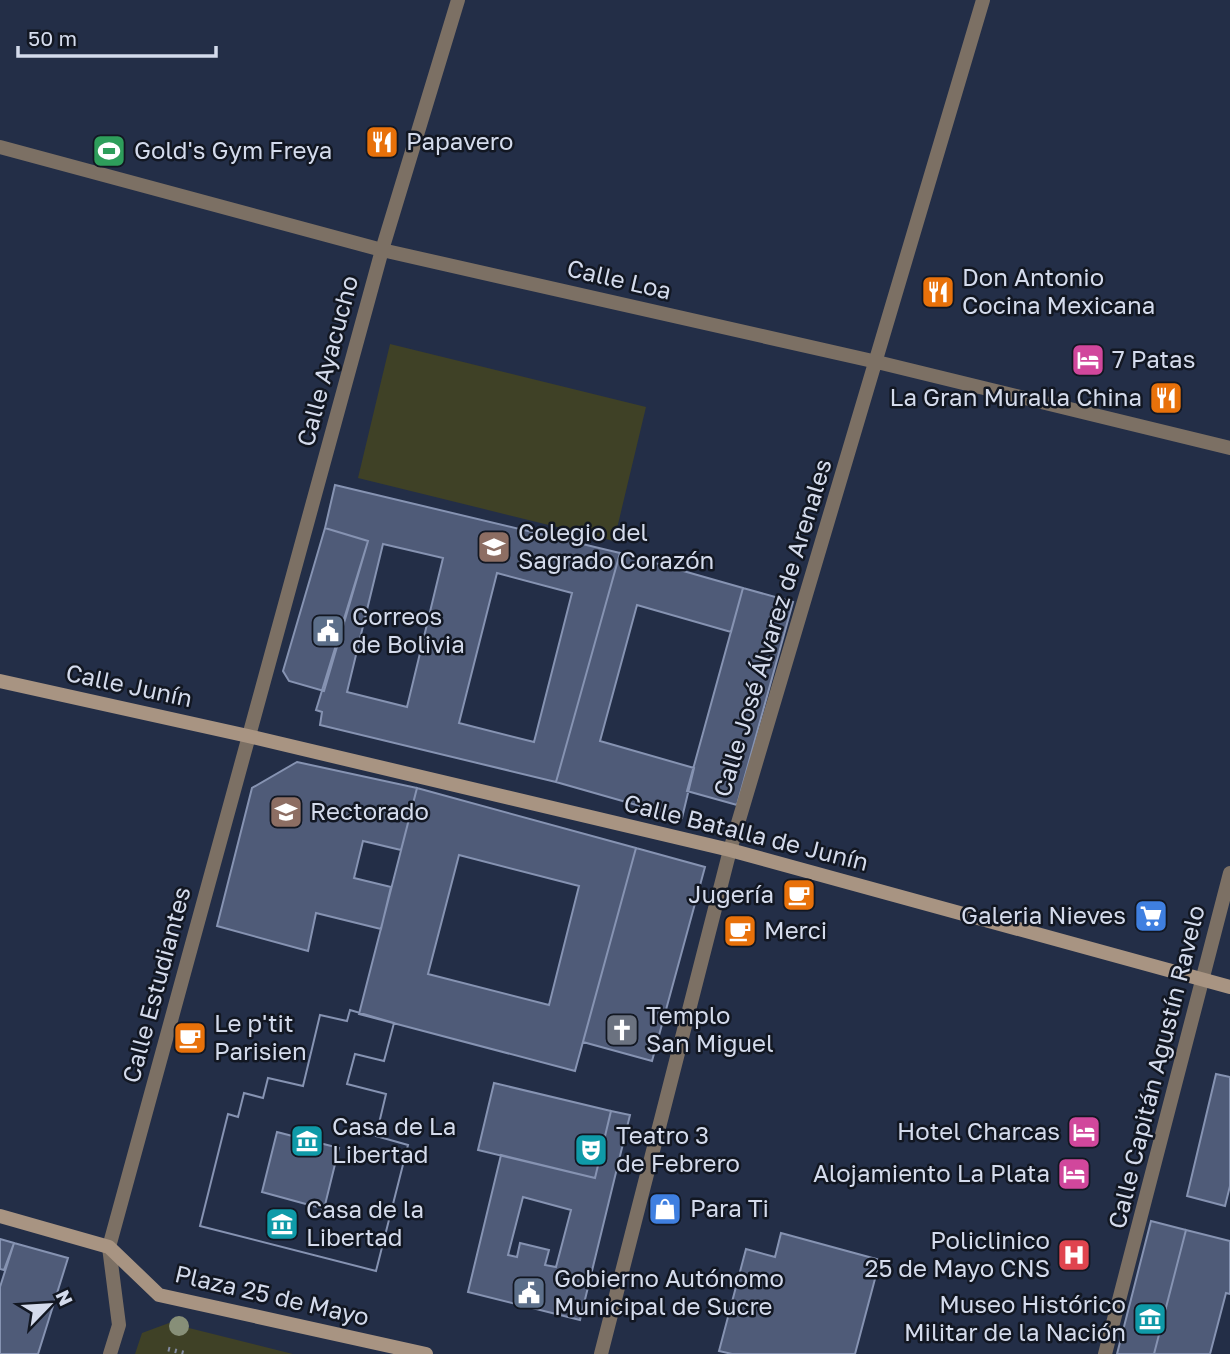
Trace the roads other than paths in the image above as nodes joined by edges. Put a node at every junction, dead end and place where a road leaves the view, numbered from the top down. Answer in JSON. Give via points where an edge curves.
{"nodes":[{"id":1,"x":458,"y":0,"type":"edge"},
{"id":2,"x":983,"y":0,"type":"edge"},
{"id":3,"x":0,"y":147,"type":"edge"},
{"id":4,"x":382,"y":250,"type":"junction"},
{"id":5,"x":877,"y":362,"type":"junction"},
{"id":6,"x":1230,"y":448,"type":"edge"},
{"id":7,"x":0,"y":681,"type":"edge"},
{"id":8,"x":248,"y":736,"type":"junction"},
{"id":9,"x":730,"y":850,"type":"junction"},
{"id":10,"x":1230,"y":873,"type":"edge"},
{"id":11,"x":1201,"y":979,"type":"junction"},
{"id":12,"x":1230,"y":987,"type":"edge"},
{"id":13,"x":0,"y":1216,"type":"edge"},
{"id":14,"x":109,"y":1247,"type":"junction"},
{"id":15,"x":110,"y":1354,"type":"edge"},
{"id":16,"x":426,"y":1354,"type":"edge"},
{"id":17,"x":601,"y":1354,"type":"edge"},
{"id":18,"x":1105,"y":1354,"type":"edge"}],
"edges":[{"from":1,"to":4,"type":"street","name":"Calle Ayacucho"},
{"from":2,"to":5,"type":"street","name":"Calle José Álvarez de Arenales"},
{"from":3,"to":4,"type":"street","name":"Calle Loa"},
{"from":4,"to":5,"type":"street","name":"Calle Loa"},
{"from":4,"to":8,"type":"street","name":"Calle Ayacucho"},
{"from":5,"to":6,"type":"street","name":"Calle Loa"},
{"from":5,"to":9,"type":"street","name":"Calle José Álvarez de Arenales"},
{"from":7,"to":8,"type":"main road","name":"Calle Junín"},
{"from":8,"to":9,"type":"main road","name":"Calle Batalla de Junín"},
{"from":8,"to":14,"type":"street","name":"Calle Estudiantes"},
{"from":9,"to":11,"type":"main road","name":"Calle Batalla de Junín"},
{"from":9,"to":17,"type":"street","name":"Calle José Álvarez de Arenales"},
{"from":10,"to":11,"type":"street","name":"Calle Capitán Agustín Ravelo"},
{"from":11,"to":12,"type":"main road","name":"Calle Batalla de Junín"},
{"from":11,"to":18,"type":"street","name":"Calle Capitán Agustín Ravelo"},
{"from":13,"to":14,"type":"main road"},
{"from":14,"to":15,"type":"street","via":[[119,1325]]},
{"from":14,"to":16,"type":"main road","name":"Plaza 25 de Mayo","via":[[159,1295]]}]}
